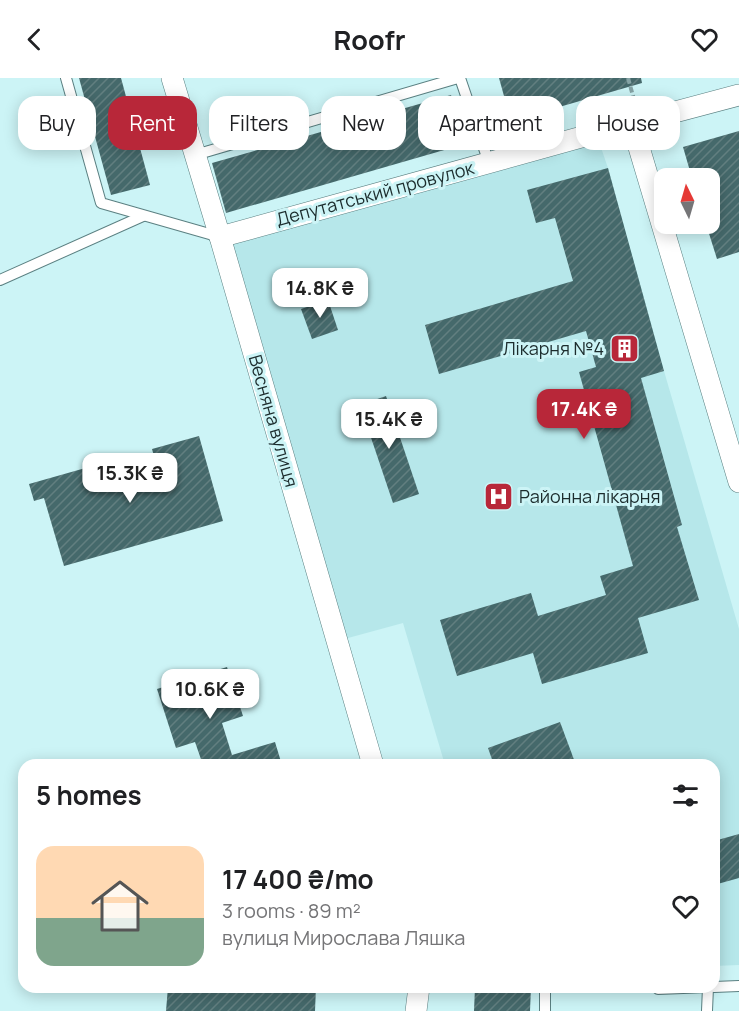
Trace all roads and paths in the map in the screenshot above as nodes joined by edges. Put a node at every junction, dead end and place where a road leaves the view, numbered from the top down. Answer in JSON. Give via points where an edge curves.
{"nodes":[{"id":1,"x":66,"y":78,"type":"edge"},
{"id":2,"x":172,"y":78,"type":"edge"},
{"id":3,"x":459,"y":78,"type":"edge"},
{"id":4,"x":739,"y":95,"type":"edge"},
{"id":5,"x":680,"y":111,"type":"edge"},
{"id":6,"x":576,"y":139,"type":"edge"},
{"id":7,"x":640,"y":150,"type":"edge"},
{"id":8,"x":195,"y":155,"type":"junction"},
{"id":9,"x":489,"y":163,"type":"junction"},
{"id":10,"x":144,"y":216,"type":"junction"},
{"id":11,"x":220,"y":237,"type":"junction"},
{"id":12,"x":0,"y":280,"type":"edge"},
{"id":13,"x":739,"y":482,"type":"edge"},
{"id":14,"x":371,"y":759,"type":"edge"},
{"id":15,"x":739,"y":986,"type":"edge"},
{"id":16,"x":720,"y":987,"type":"edge"},
{"id":17,"x":418,"y":993,"type":"edge"},
{"id":18,"x":545,"y":993,"type":"edge"},
{"id":19,"x":708,"y":993,"type":"edge"},
{"id":20,"x":416,"y":1011,"type":"edge"},
{"id":21,"x":545,"y":1011,"type":"edge"},
{"id":22,"x":707,"y":1011,"type":"edge"}],
"edges":[{"from":1,"to":10,"type":"lane","via":[[100,203]]},
{"from":2,"to":8,"type":"street","name":"Весняна вулиця"},
{"from":3,"to":8,"type":"lane"},
{"from":3,"to":9,"type":"lane"},
{"from":4,"to":5,"type":"street","name":"Депутатський провулок"},
{"from":6,"to":9,"type":"street","name":"Депутатський провулок"},
{"from":7,"to":13,"type":"street"},
{"from":8,"to":11,"type":"street","name":"Весняна вулиця"},
{"from":9,"to":11,"type":"street","name":"Депутатський провулок"},
{"from":10,"to":11,"type":"lane"},
{"from":10,"to":12,"type":"lane"},
{"from":11,"to":14,"type":"street","name":"Весняна вулиця"},
{"from":15,"to":16,"type":"lane"},
{"from":17,"to":20,"type":"street"},
{"from":18,"to":21,"type":"lane"},
{"from":19,"to":22,"type":"lane"}]}
